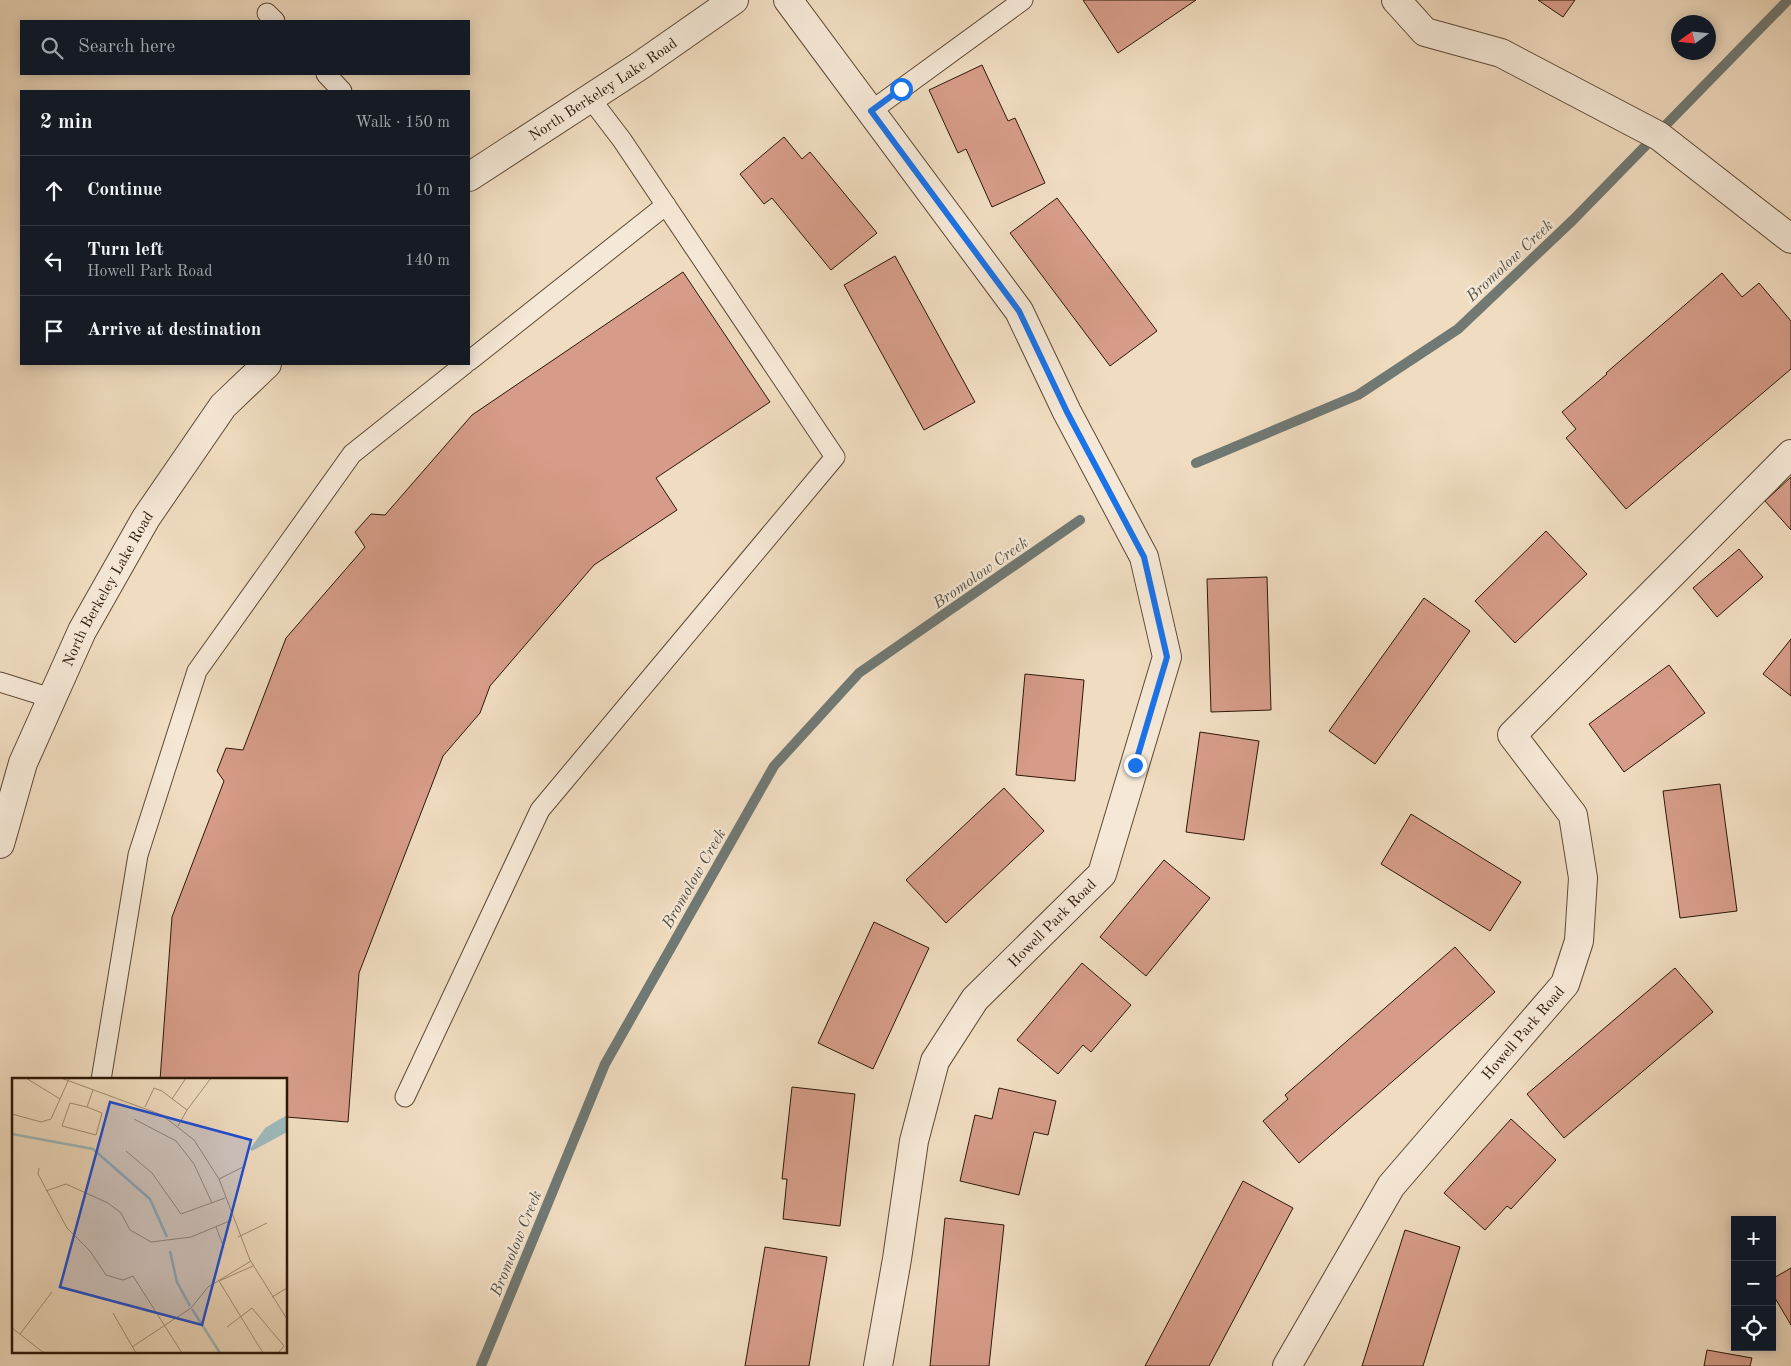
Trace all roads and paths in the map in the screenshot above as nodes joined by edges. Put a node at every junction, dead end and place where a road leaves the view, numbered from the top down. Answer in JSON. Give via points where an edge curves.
{"nodes":[{"id":1,"x":734,"y":0,"type":"edge"},
{"id":2,"x":788,"y":0,"type":"edge"},
{"id":3,"x":1023,"y":0,"type":"edge"},
{"id":4,"x":1396,"y":0,"type":"edge"},
{"id":5,"x":327,"y":75,"type":"edge"},
{"id":6,"x":341,"y":90,"type":"edge"},
{"id":7,"x":590,"y":98,"type":"junction"},
{"id":8,"x":871,"y":111,"type":"junction"},
{"id":9,"x":470,"y":176,"type":"edge"},
{"id":10,"x":666,"y":205,"type":"junction"},
{"id":11,"x":1791,"y":239,"type":"edge"},
{"id":12,"x":470,"y":360,"type":"edge"},
{"id":13,"x":266,"y":365,"type":"edge"},
{"id":14,"x":464,"y":365,"type":"edge"},
{"id":15,"x":1791,"y":454,"type":"edge"},
{"id":16,"x":0,"y":682,"type":"edge"},
{"id":17,"x":51,"y":698,"type":"junction"},
{"id":18,"x":0,"y":844,"type":"edge"},
{"id":19,"x":101,"y":1078,"type":"edge"},
{"id":20,"x":405,"y":1097,"type":"dead end"},
{"id":21,"x":878,"y":1366,"type":"edge"},
{"id":22,"x":1287,"y":1366,"type":"edge"}],
"edges":[{"from":1,"to":7,"type":"street","name":"North Berkeley Lake Road"},
{"from":2,"to":8,"type":"street","name":"Howell Park Road"},
{"from":3,"to":8,"type":"lane"},
{"from":4,"to":11,"type":"street","via":[[1425,32],[1501,53],[1659,136]]},
{"from":5,"to":6,"type":"lane"},
{"from":7,"to":9,"type":"street","name":"North Berkeley Lake Road"},
{"from":7,"to":10,"type":"lane"},
{"from":8,"to":21,"type":"street","name":"Howell Park Road","via":[[1019,311],[1067,412],[1144,557],[1167,657],[1102,874],[975,999],[935,1061],[914,1141]]},
{"from":10,"to":12,"type":"lane"},
{"from":10,"to":20,"type":"lane","via":[[835,457],[540,810]]},
{"from":13,"to":17,"type":"street","name":"North Berkeley Lake Road","via":[[223,406],[146,518],[82,631]]},
{"from":14,"to":19,"type":"lane","via":[[352,454],[197,671],[138,855]]},
{"from":15,"to":22,"type":"street","name":"Howell Park Road","via":[[1512,735],[1573,815],[1583,878],[1579,941],[1565,984],[1391,1186]]},
{"from":16,"to":17,"type":"lane"},
{"from":17,"to":18,"type":"street","name":"North Berkeley Lake Road","via":[[24,763]]}]}
